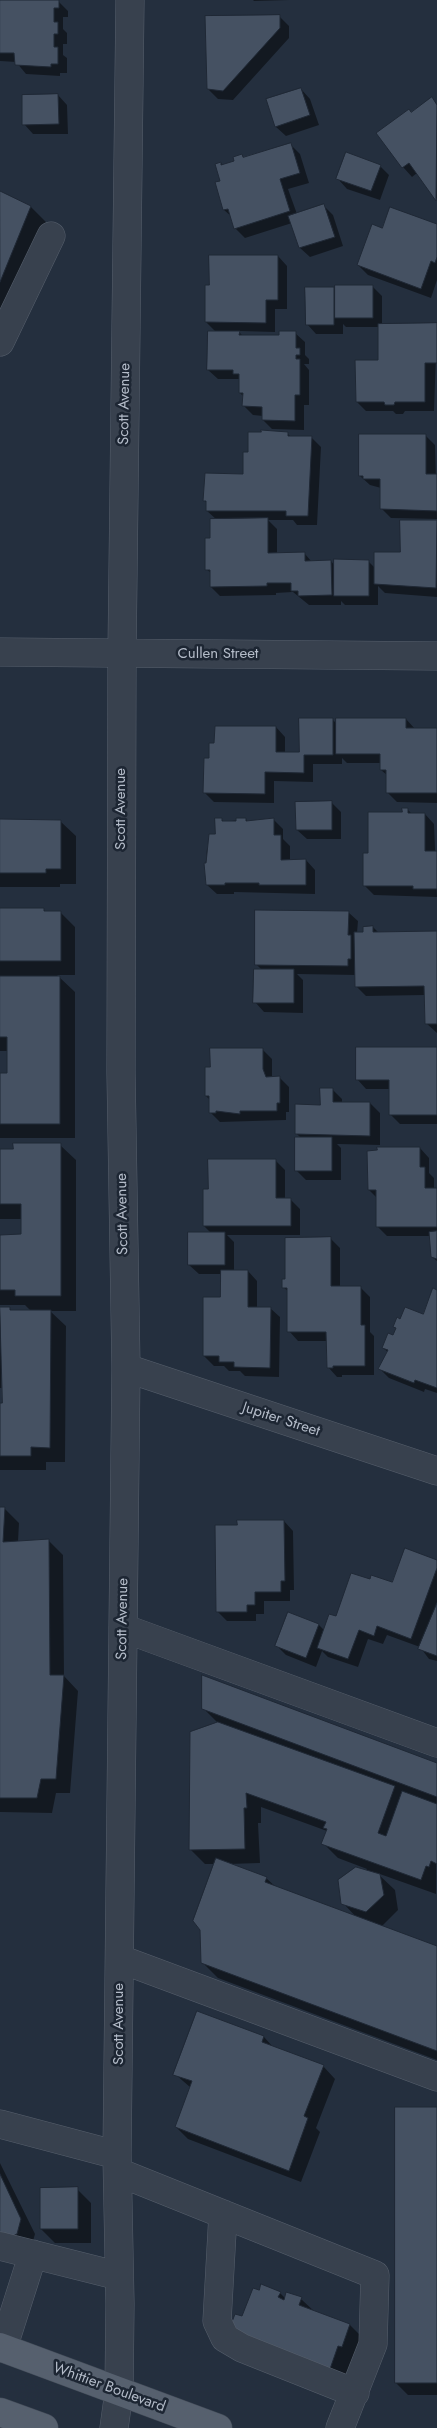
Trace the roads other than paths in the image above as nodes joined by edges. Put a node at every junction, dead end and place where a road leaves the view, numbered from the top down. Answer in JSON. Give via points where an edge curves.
{"nodes":[{"id":1,"x":130,"y":0,"type":"edge"},
{"id":2,"x":52,"y":236,"type":"dead end"},
{"id":3,"x":0,"y":342,"type":"edge"},
{"id":4,"x":0,"y":652,"type":"edge"},
{"id":5,"x":122,"y":654,"type":"junction"},
{"id":6,"x":437,"y":656,"type":"edge"},
{"id":7,"x":126,"y":1368,"type":"junction"},
{"id":8,"x":437,"y":1472,"type":"edge"},
{"id":9,"x":123,"y":1628,"type":"junction"},
{"id":10,"x":437,"y":1743,"type":"edge"},
{"id":11,"x":120,"y":1959,"type":"junction"},
{"id":12,"x":437,"y":2077,"type":"edge"},
{"id":13,"x":0,"y":2124,"type":"edge"},
{"id":14,"x":118,"y":2164,"type":"junction"},
{"id":15,"x":223,"y":2214,"type":"junction"},
{"id":16,"x":0,"y":2246,"type":"edge"},
{"id":17,"x":33,"y":2254,"type":"junction"},
{"id":18,"x":119,"y":2276,"type":"junction"},
{"id":19,"x":1,"y":2348,"type":"edge"},
{"id":20,"x":119,"y":2392,"type":"junction"},
{"id":21,"x":355,"y":2393,"type":"junction"},
{"id":22,"x":0,"y":2412,"type":"edge"},
{"id":23,"x":44,"y":2428,"type":"edge"},
{"id":24,"x":114,"y":2428,"type":"edge"},
{"id":25,"x":218,"y":2428,"type":"edge"},
{"id":26,"x":340,"y":2428,"type":"edge"}],
"edges":[{"from":1,"to":5,"type":"street","name":"Scott Avenue"},
{"from":2,"to":3,"type":"street"},
{"from":4,"to":5,"type":"street","name":"Cullen Street"},
{"from":5,"to":6,"type":"street","name":"Cullen Street"},
{"from":5,"to":7,"type":"street","name":"Scott Avenue","via":[[121,1072]]},
{"from":7,"to":8,"type":"street","name":"Jupiter Street"},
{"from":7,"to":9,"type":"street","name":"Scott Avenue"},
{"from":9,"to":10,"type":"street"},
{"from":9,"to":11,"type":"street","name":"Scott Avenue"},
{"from":11,"to":12,"type":"street"},
{"from":11,"to":14,"type":"street","name":"Scott Avenue"},
{"from":13,"to":14,"type":"street"},
{"from":14,"to":15,"type":"street"},
{"from":14,"to":18,"type":"street","name":"Scott Avenue"},
{"from":15,"to":21,"type":"street","via":[[217,2321],[225,2338],[242,2348]]},
{"from":15,"to":21,"type":"street","via":[[375,2275],[373,2344]]},
{"from":16,"to":17,"type":"street"},
{"from":17,"to":18,"type":"street"},
{"from":17,"to":19,"type":"street"},
{"from":18,"to":20,"type":"street","name":"Scott Avenue"},
{"from":19,"to":20,"type":"main road","name":"Whittier Boulevard"},
{"from":20,"to":24,"type":"street","name":"Scott Avenue"},
{"from":20,"to":25,"type":"main road","name":"Whittier Boulevard"},
{"from":21,"to":26,"type":"street"},
{"from":22,"to":23,"type":"main road"}]}
